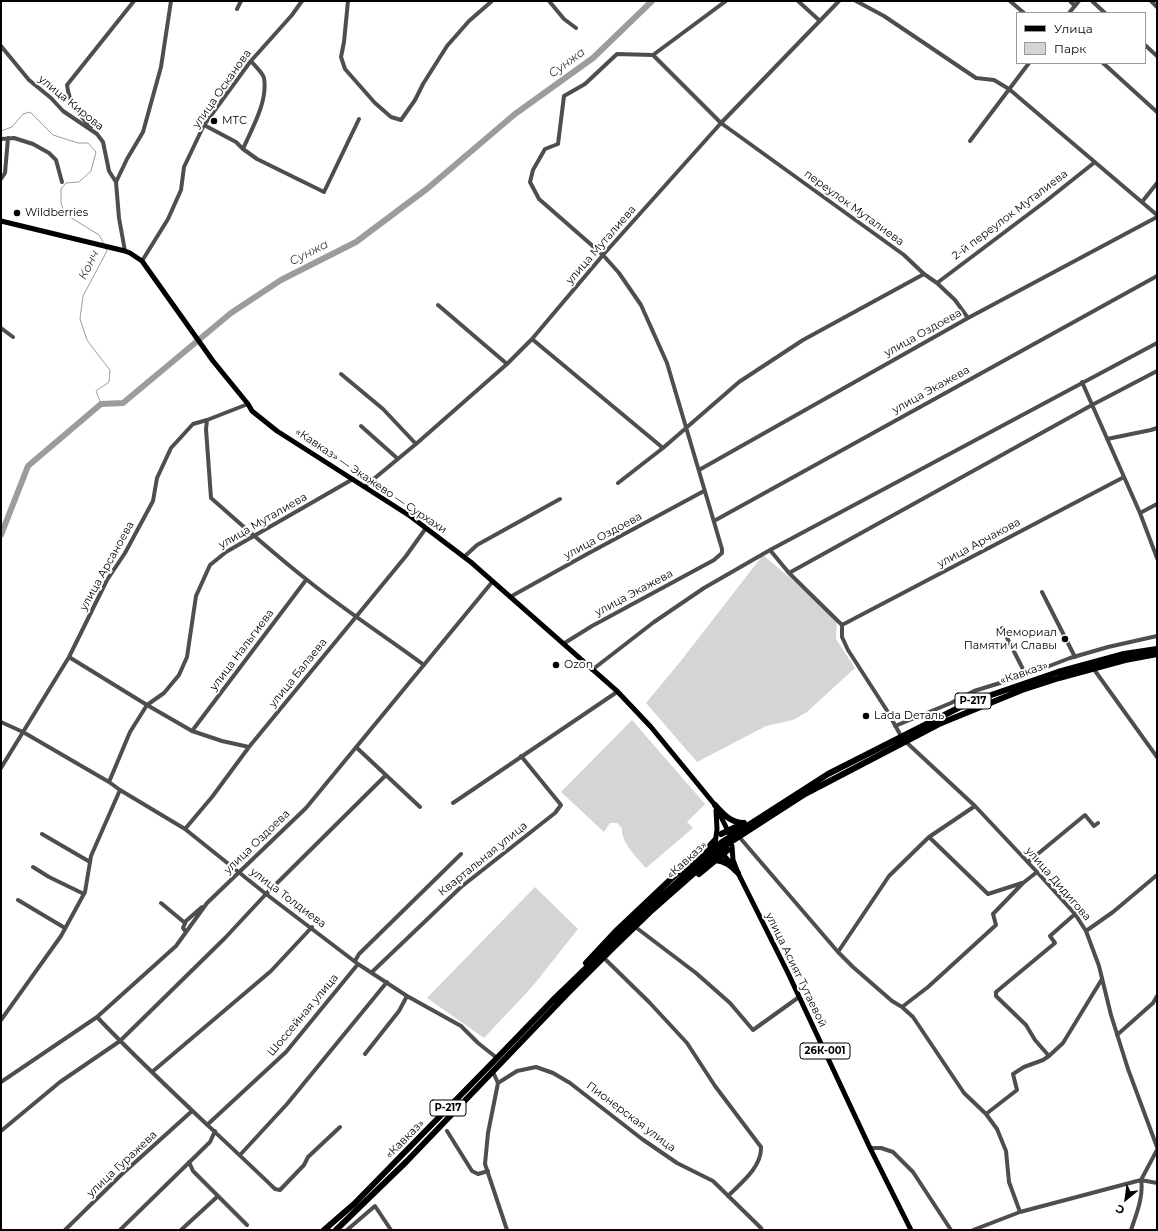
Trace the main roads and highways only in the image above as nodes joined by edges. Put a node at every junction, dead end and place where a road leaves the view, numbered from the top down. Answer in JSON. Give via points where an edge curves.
{"nodes":[{"id":1,"x":1,"y":221,"type":"edge"},
{"id":2,"x":1157,"y":649,"type":"edge"},
{"id":3,"x":1157,"y":654,"type":"edge"},
{"id":4,"x":903,"y":739,"type":"junction"},
{"id":5,"x":829,"y":777,"type":"junction"},
{"id":6,"x":715,"y":805,"type":"junction"},
{"id":7,"x":744,"y":823,"type":"junction"},
{"id":8,"x":728,"y":831,"type":"junction"},
{"id":9,"x":721,"y":834,"type":"junction"},
{"id":10,"x":731,"y":837,"type":"junction"},
{"id":11,"x":715,"y":840,"type":"junction"},
{"id":12,"x":727,"y":849,"type":"junction"},
{"id":13,"x":715,"y":860,"type":"junction"},
{"id":14,"x":738,"y":873,"type":"junction"},
{"id":15,"x":612,"y":946,"type":"junction"},
{"id":16,"x":570,"y":983,"type":"junction"},
{"id":17,"x":569,"y":992,"type":"junction"},
{"id":18,"x":324,"y":1230,"type":"edge"},
{"id":19,"x":336,"y":1230,"type":"edge"},
{"id":20,"x":911,"y":1230,"type":"edge"}],
"edges":[{"from":1,"to":6,"type":"main road","name":"«Кавказ» — Экажево — Сурхахи","via":[[125,251],[142,261],[252,411],[277,431],[353,479],[464,556],[617,692],[651,727]]},
{"from":2,"to":4,"type":"highway","name":"«Кавказ»","number":"Р-217","via":[[1124,654],[1058,672],[968,703]]},
{"from":3,"to":4,"type":"highway","name":"«Кавказ»","number":"Р-217","via":[[1093,668],[1022,690]]},
{"from":4,"to":5,"type":"highway","name":"«Кавказ»","number":"Р-217"},
{"from":5,"to":7,"type":"highway","via":[[800,787]]},
{"from":5,"to":12,"type":"highway","name":"«Кавказ»","number":"Р-217"},
{"from":5,"to":15,"type":"highway","name":"«Кавказ»","number":"Р-217","via":[[722,842],[645,911]]},
{"from":6,"to":7,"type":"highway","via":[[728,819]]},
{"from":6,"to":8,"type":"main road","name":"«Кавказ» — Экажево — Сурхахи"},
{"from":6,"to":11,"type":"main road"},
{"from":7,"to":8,"type":"highway"},
{"from":8,"to":9,"type":"highway"},
{"from":8,"to":10,"type":"main road","name":"«Кавказ» — Экажево — Сурхахи"},
{"from":9,"to":10,"type":"main road"},
{"from":9,"to":11,"type":"main road"},
{"from":10,"to":12,"type":"main road","name":"«Кавказ» — Экажево — Сурхахи"},
{"from":11,"to":12,"type":"main road","via":[[715,846]]},
{"from":11,"to":16,"type":"highway","via":[[615,932]]},
{"from":12,"to":13,"type":"highway","name":"«Кавказ»"},
{"from":12,"to":14,"type":"main road"},
{"from":12,"to":14,"type":"main road","name":"улица Асият Тутаевой"},
{"from":13,"to":14,"type":"highway","via":[[729,864]]},
{"from":13,"to":17,"type":"highway","number":"Р-217","via":[[682,887]]},
{"from":14,"to":20,"type":"main road","name":"улица Асият Тутаевой","number":"26К-001"},
{"from":15,"to":16,"type":"highway","name":"«Кавказ»","number":"Р-217"},
{"from":15,"to":17,"type":"highway","name":"«Кавказ»","number":"Р-217"},
{"from":16,"to":18,"type":"highway","name":"«Кавказ»","number":"Р-217","via":[[354,1204]]},
{"from":17,"to":19,"type":"highway","name":"«Кавказ»","number":"Р-217","via":[[408,1161]]}]}
